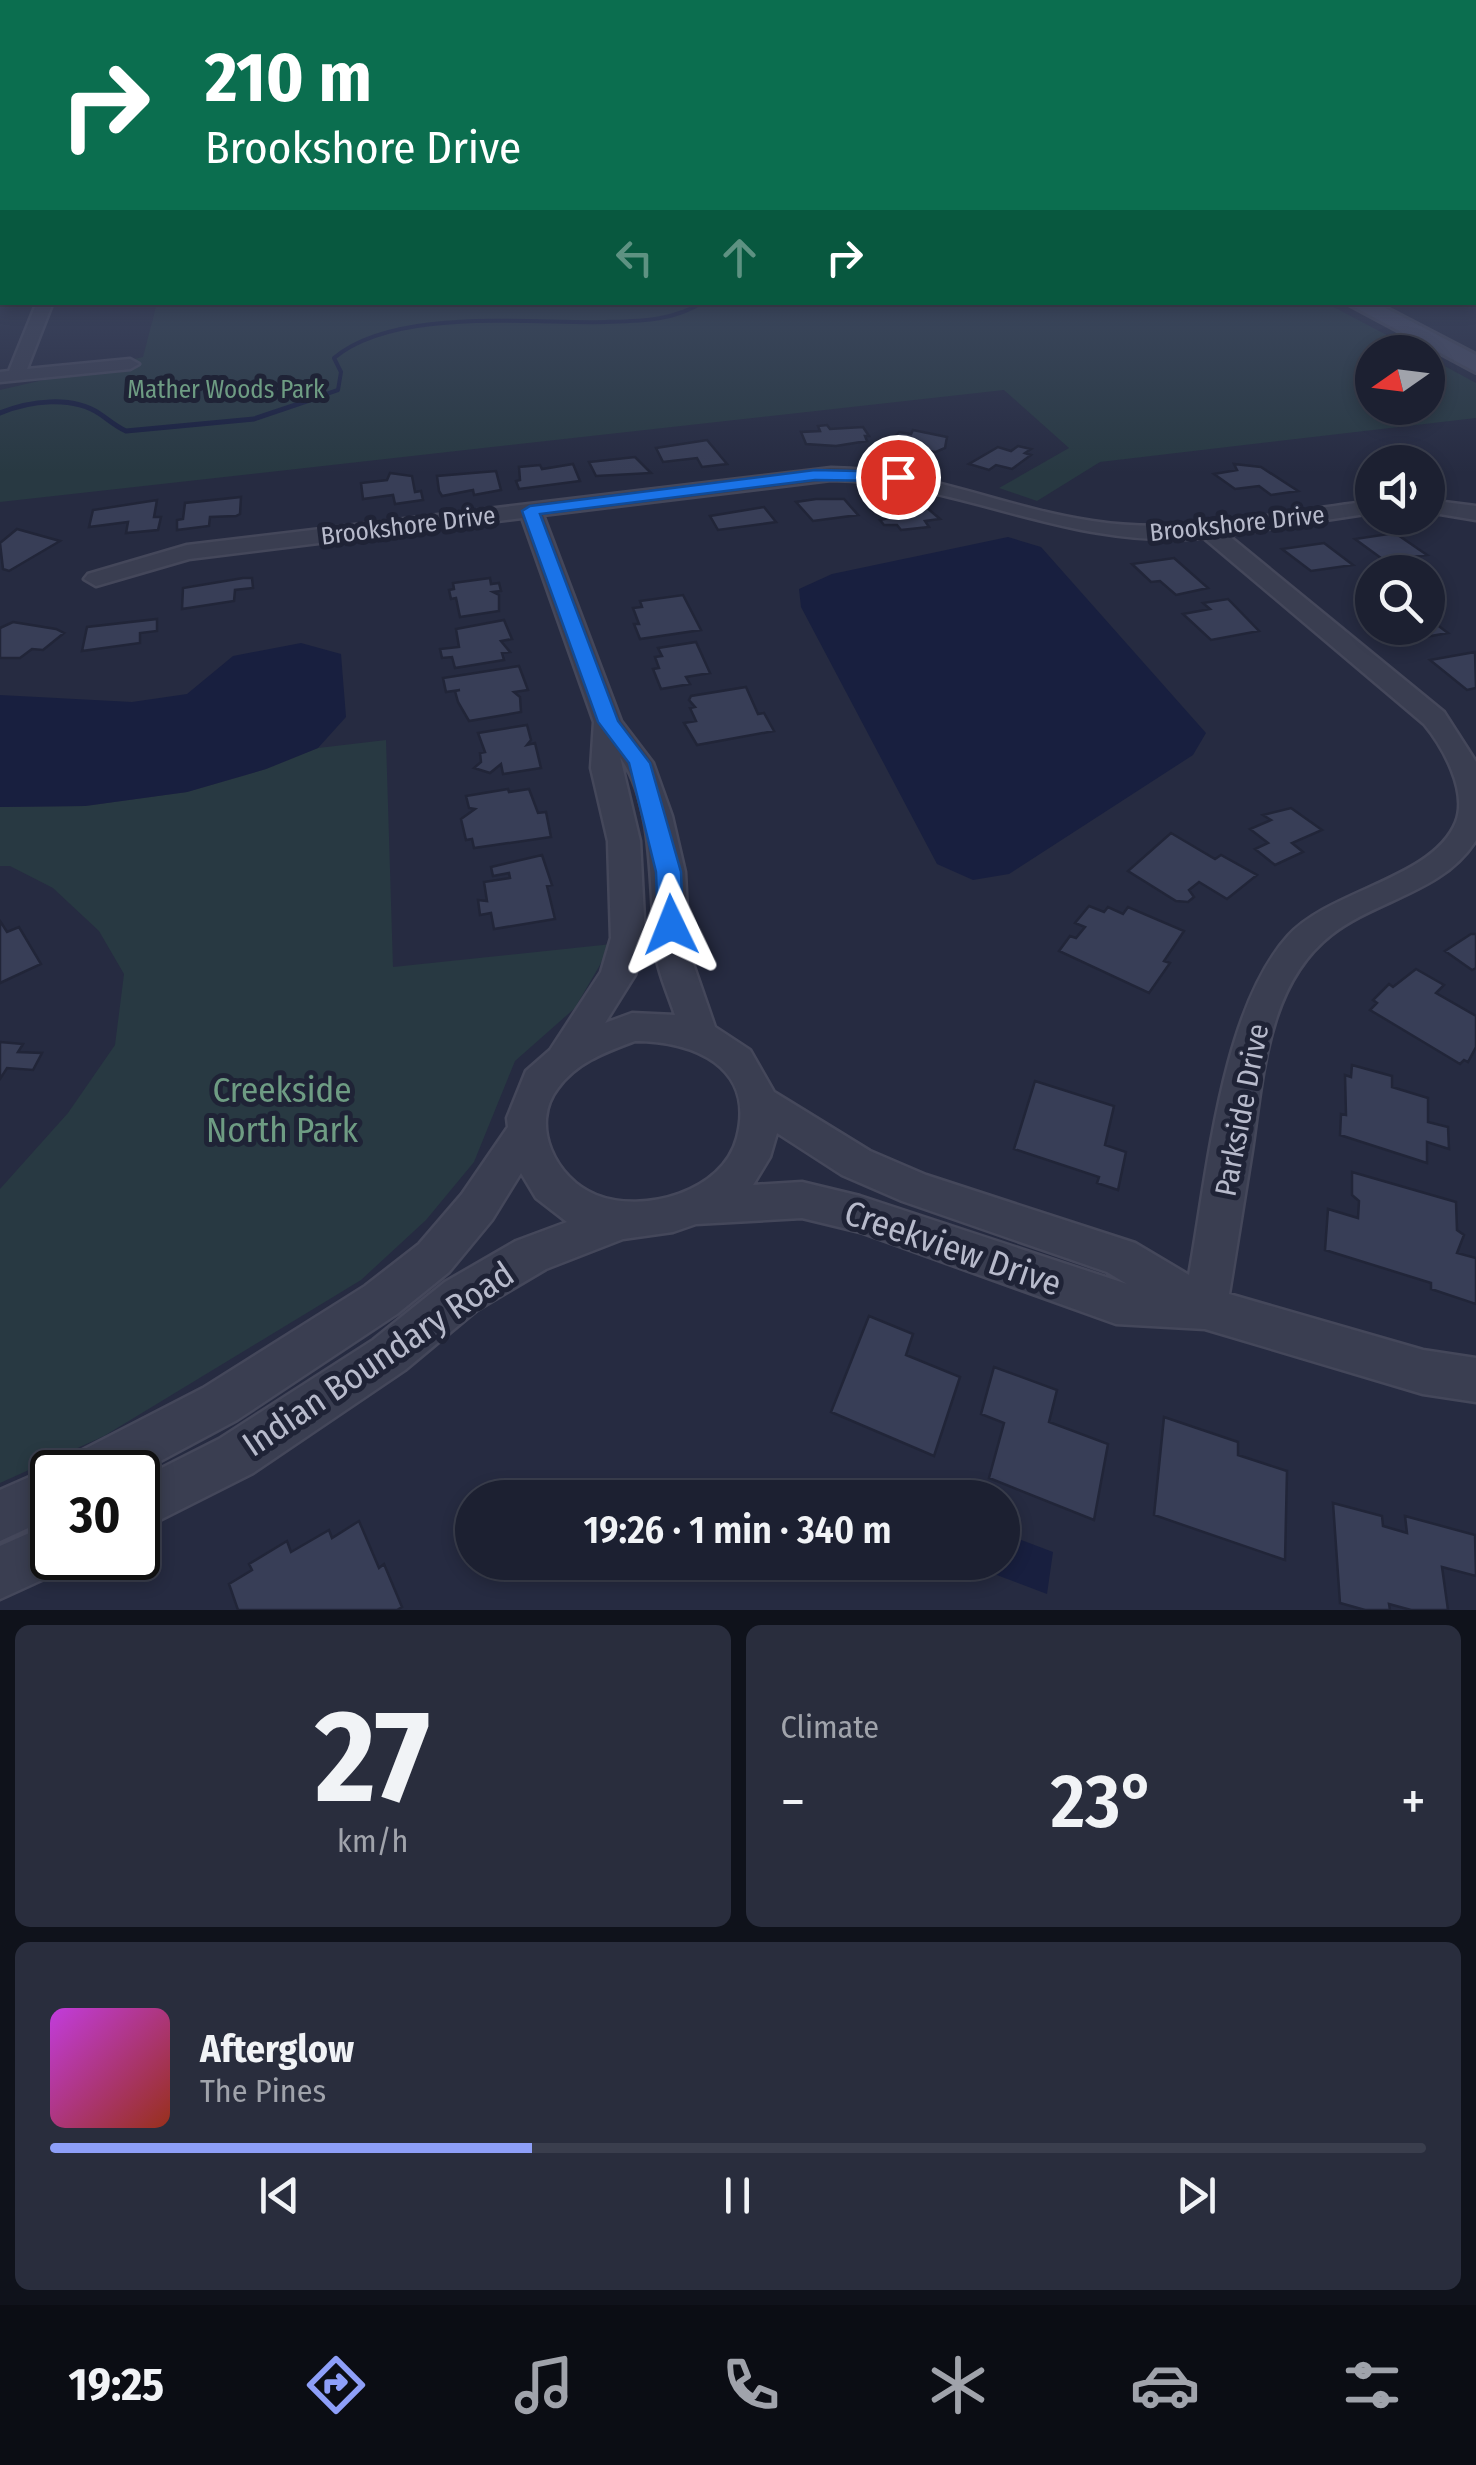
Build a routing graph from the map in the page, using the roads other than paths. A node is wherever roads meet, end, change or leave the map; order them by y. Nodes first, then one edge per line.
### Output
1 (34, 323) edge
2 (1396, 323) edge
3 (130, 364) dead end
4 (1476, 365) edge
5 (8, 376) edge
6 (1445, 508) edge
7 (1355, 510) edge
8 (530, 511) junction
9 (1476, 512) edge
10 (1209, 531) junction
11 (96, 579) dead end
12 (608, 722) junction
13 (700, 1035) junction
14 (567, 1052) junction
15 (761, 1103) junction
16 (524, 1134) junction
17 (698, 1206) junction
18 (623, 1220) junction
19 (1205, 1308) junction
20 (1476, 1380) edge
21 (132, 1450) edge
22 (160, 1495) edge
23 (30, 1502) edge
24 (0, 1516) edge
25 (30, 1559) edge
26 (0, 1573) edge

1 - 5 street
2 - 4 street
3 - 5 street
6 - 9 street
7 - 10 street, Brookshore Drive
8 - 10 street, Brookshore Drive
8 - 11 street, Brookshore Drive
8 - 12 street
10 - 19 street, Parkside Drive
12 - 13 street
12 - 14 street
13 - 14 street
13 - 15 street
14 - 16 street
15 - 17 street
15 - 19 street, Creekview Drive
16 - 18 street
16 - 21 street, Indian Boundary Road
17 - 18 street
17 - 19 street, Creekview Drive
18 - 22 street, Indian Boundary Road
19 - 20 street, Creekview Drive
23 - 24 street
25 - 26 street

